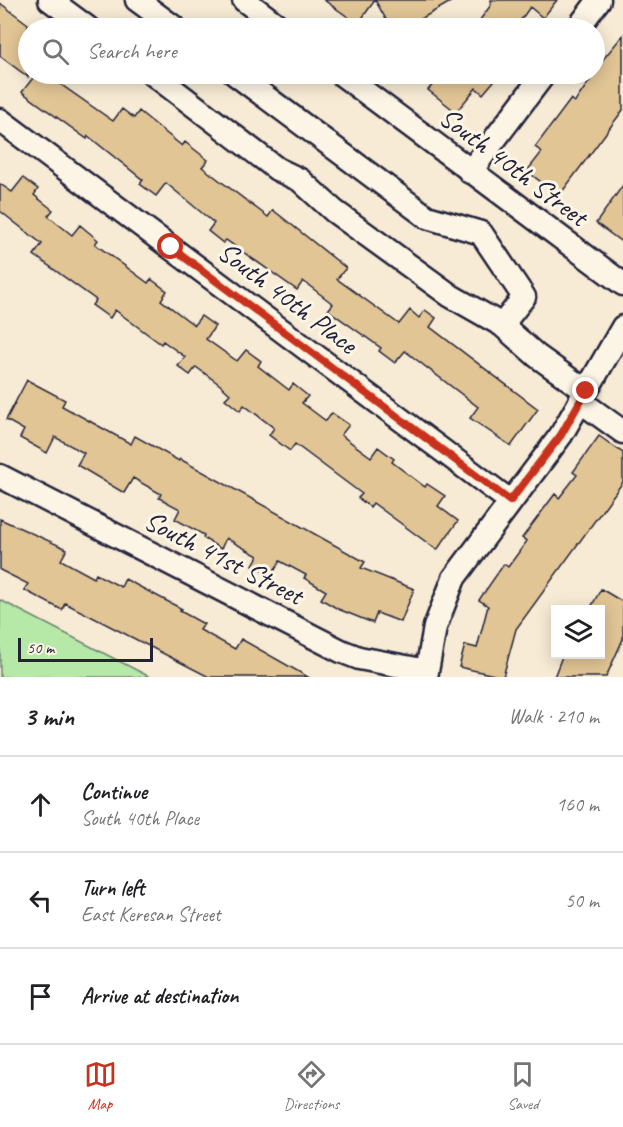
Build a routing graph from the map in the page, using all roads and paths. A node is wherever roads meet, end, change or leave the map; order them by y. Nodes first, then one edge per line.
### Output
1 (50, 0) edge
2 (137, 0) edge
3 (244, 0) edge
4 (599, 0) edge
5 (74, 18) edge
6 (161, 18) edge
7 (268, 18) edge
8 (586, 18) edge
9 (166, 84) edge
10 (248, 84) edge
11 (353, 84) edge
12 (536, 84) edge
13 (0, 120) edge
14 (470, 172) junction
15 (623, 284) edge
16 (502, 326) junction
17 (623, 327) edge
18 (583, 396) junction
19 (623, 432) edge
20 (0, 476) edge
21 (510, 501) junction
22 (426, 674) edge

1 - 5 street
2 - 6 street
3 - 7 street
4 - 8 street
9 - 16 street
10 - 16 street
11 - 14 street, South 40th Street
12 - 14 street
13 - 21 street, South 40th Place
14 - 15 street, South 40th Street
16 - 18 street
17 - 18 street
18 - 19 street
18 - 21 street
20 - 22 street, South 41st Street
21 - 22 street

